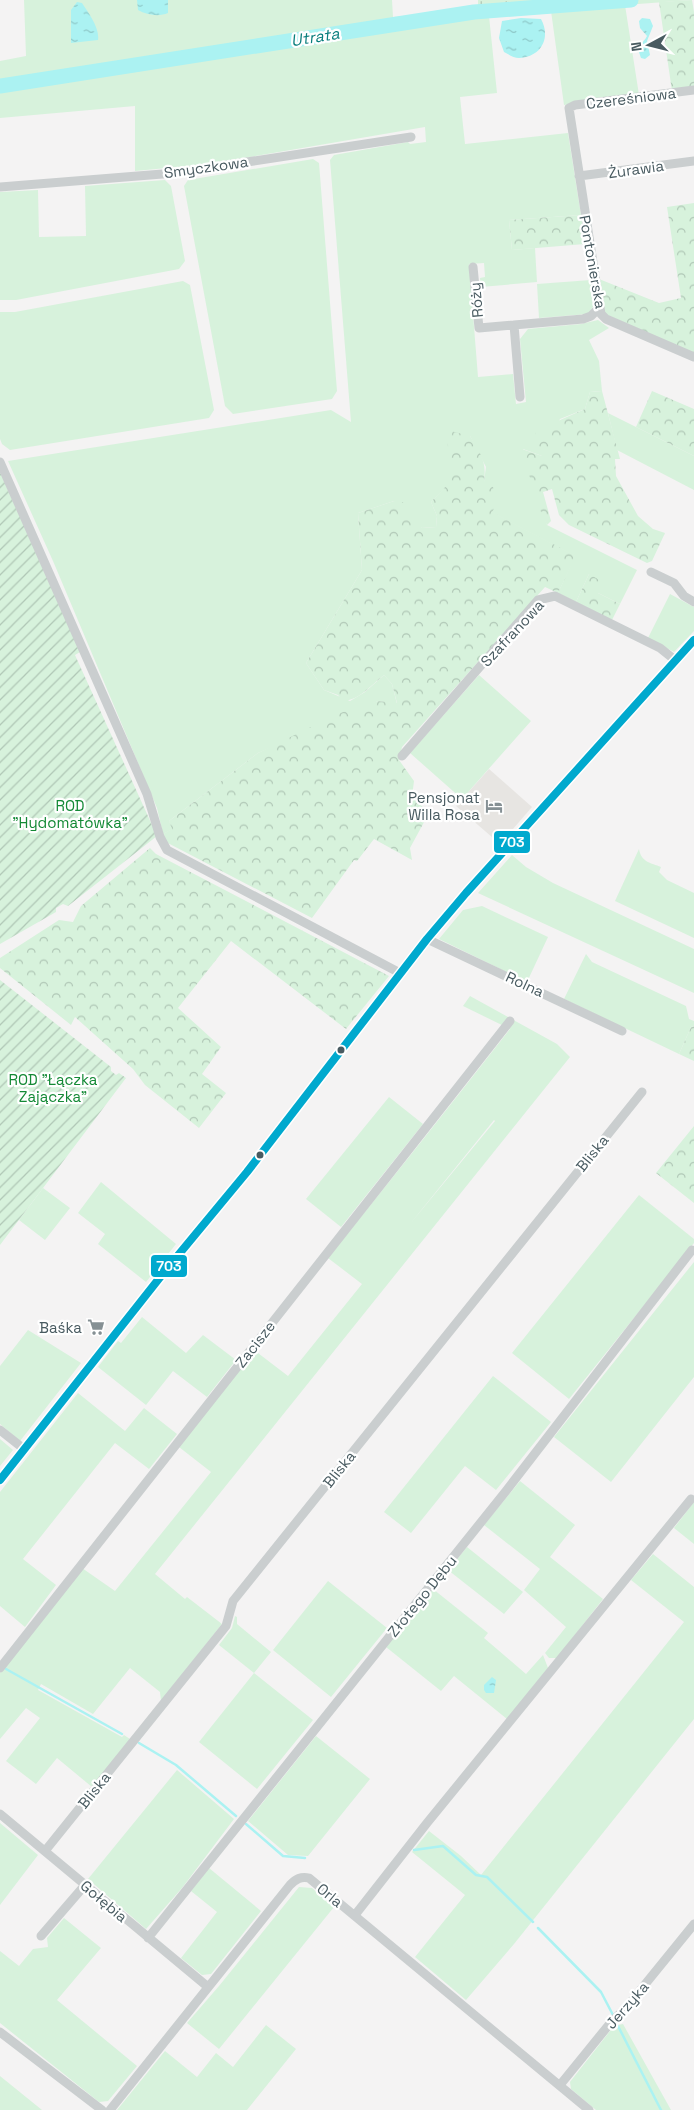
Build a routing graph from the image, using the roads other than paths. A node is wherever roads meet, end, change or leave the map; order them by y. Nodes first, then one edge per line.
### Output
1 (694, 90) edge
2 (568, 108) joint
3 (411, 136) dead end
4 (694, 161) edge
5 (579, 176) junction
6 (0, 187) edge
7 (473, 267) dead end
8 (599, 308) junction
9 (514, 325) junction
10 (694, 357) edge
11 (520, 397) dead end
12 (0, 462) edge
13 (651, 572) dead end
14 (694, 602) edge
15 (694, 640) edge
16 (675, 660) junction
17 (402, 756) dead end
18 (427, 939) junction
19 (400, 973) junction
20 (510, 1021) dead end
21 (622, 1031) dead end
22 (642, 1092) dead end
23 (692, 1250) dead end
24 (0, 1430) edge
25 (24, 1449) junction
26 (0, 1480) edge
27 (691, 1499) dead end
28 (0, 1668) edge
29 (0, 1814) edge
30 (45, 1851) junction
31 (85, 1885) junction
32 (356, 1915) junction
33 (694, 1924) edge
34 (41, 1936) dead end
35 (148, 1938) junction
36 (208, 1987) junction
37 (0, 2032) edge
38 (560, 2085) junction
39 (102, 2110) edge
40 (110, 2110) edge
41 (589, 2110) edge

1 - 2 street, Czereśniowa
2 - 5 street, Pontonierska
3 - 6 street, Smyczkowa
4 - 5 street, Żurawia
5 - 8 street, Pontonierska
7 - 9 street, Róży
8 - 9 street, Róży
8 - 10 street, Pontonierska
9 - 11 street
12 - 19 street
13 - 14 street
15 - 16 street
16 - 17 street, Szafranowa
16 - 18 street
18 - 19 street
18 - 21 street, Rolna
19 - 25 street
20 - 28 street, Zacisze
22 - 30 street, Bliska
23 - 35 street, Złotego Dębu
24 - 25 street
25 - 26 street
27 - 32 street
29 - 30 street, Gołębia
30 - 31 street, Gołębia
31 - 34 street
31 - 35 street, Gołębia
32 - 36 street, Orla
32 - 38 street, Orla
33 - 38 street, Jerzyka
35 - 36 street, Gołębia
36 - 40 street, Orla
37 - 39 street
38 - 41 street, Orla

